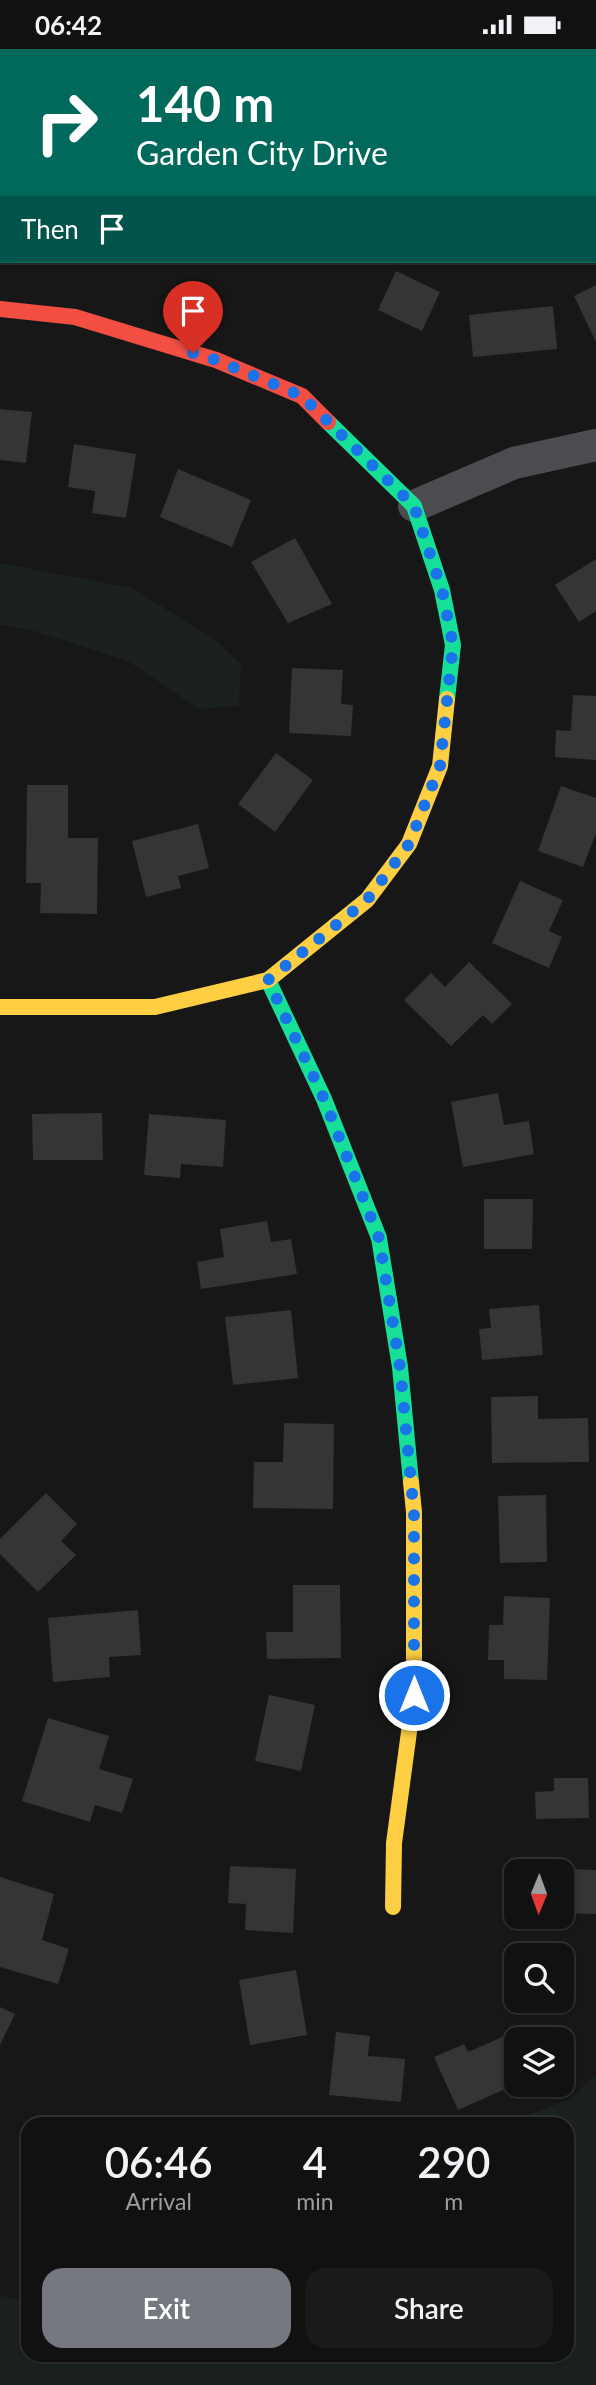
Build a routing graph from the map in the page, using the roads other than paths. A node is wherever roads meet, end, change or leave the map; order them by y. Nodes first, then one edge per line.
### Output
1 (0, 309) edge
2 (596, 445) edge
3 (414, 506) junction
4 (268, 980) junction
5 (0, 1007) edge
6 (393, 1907) dead end

1 - 3 street
2 - 3 street
3 - 4 street
4 - 5 street
4 - 6 street

